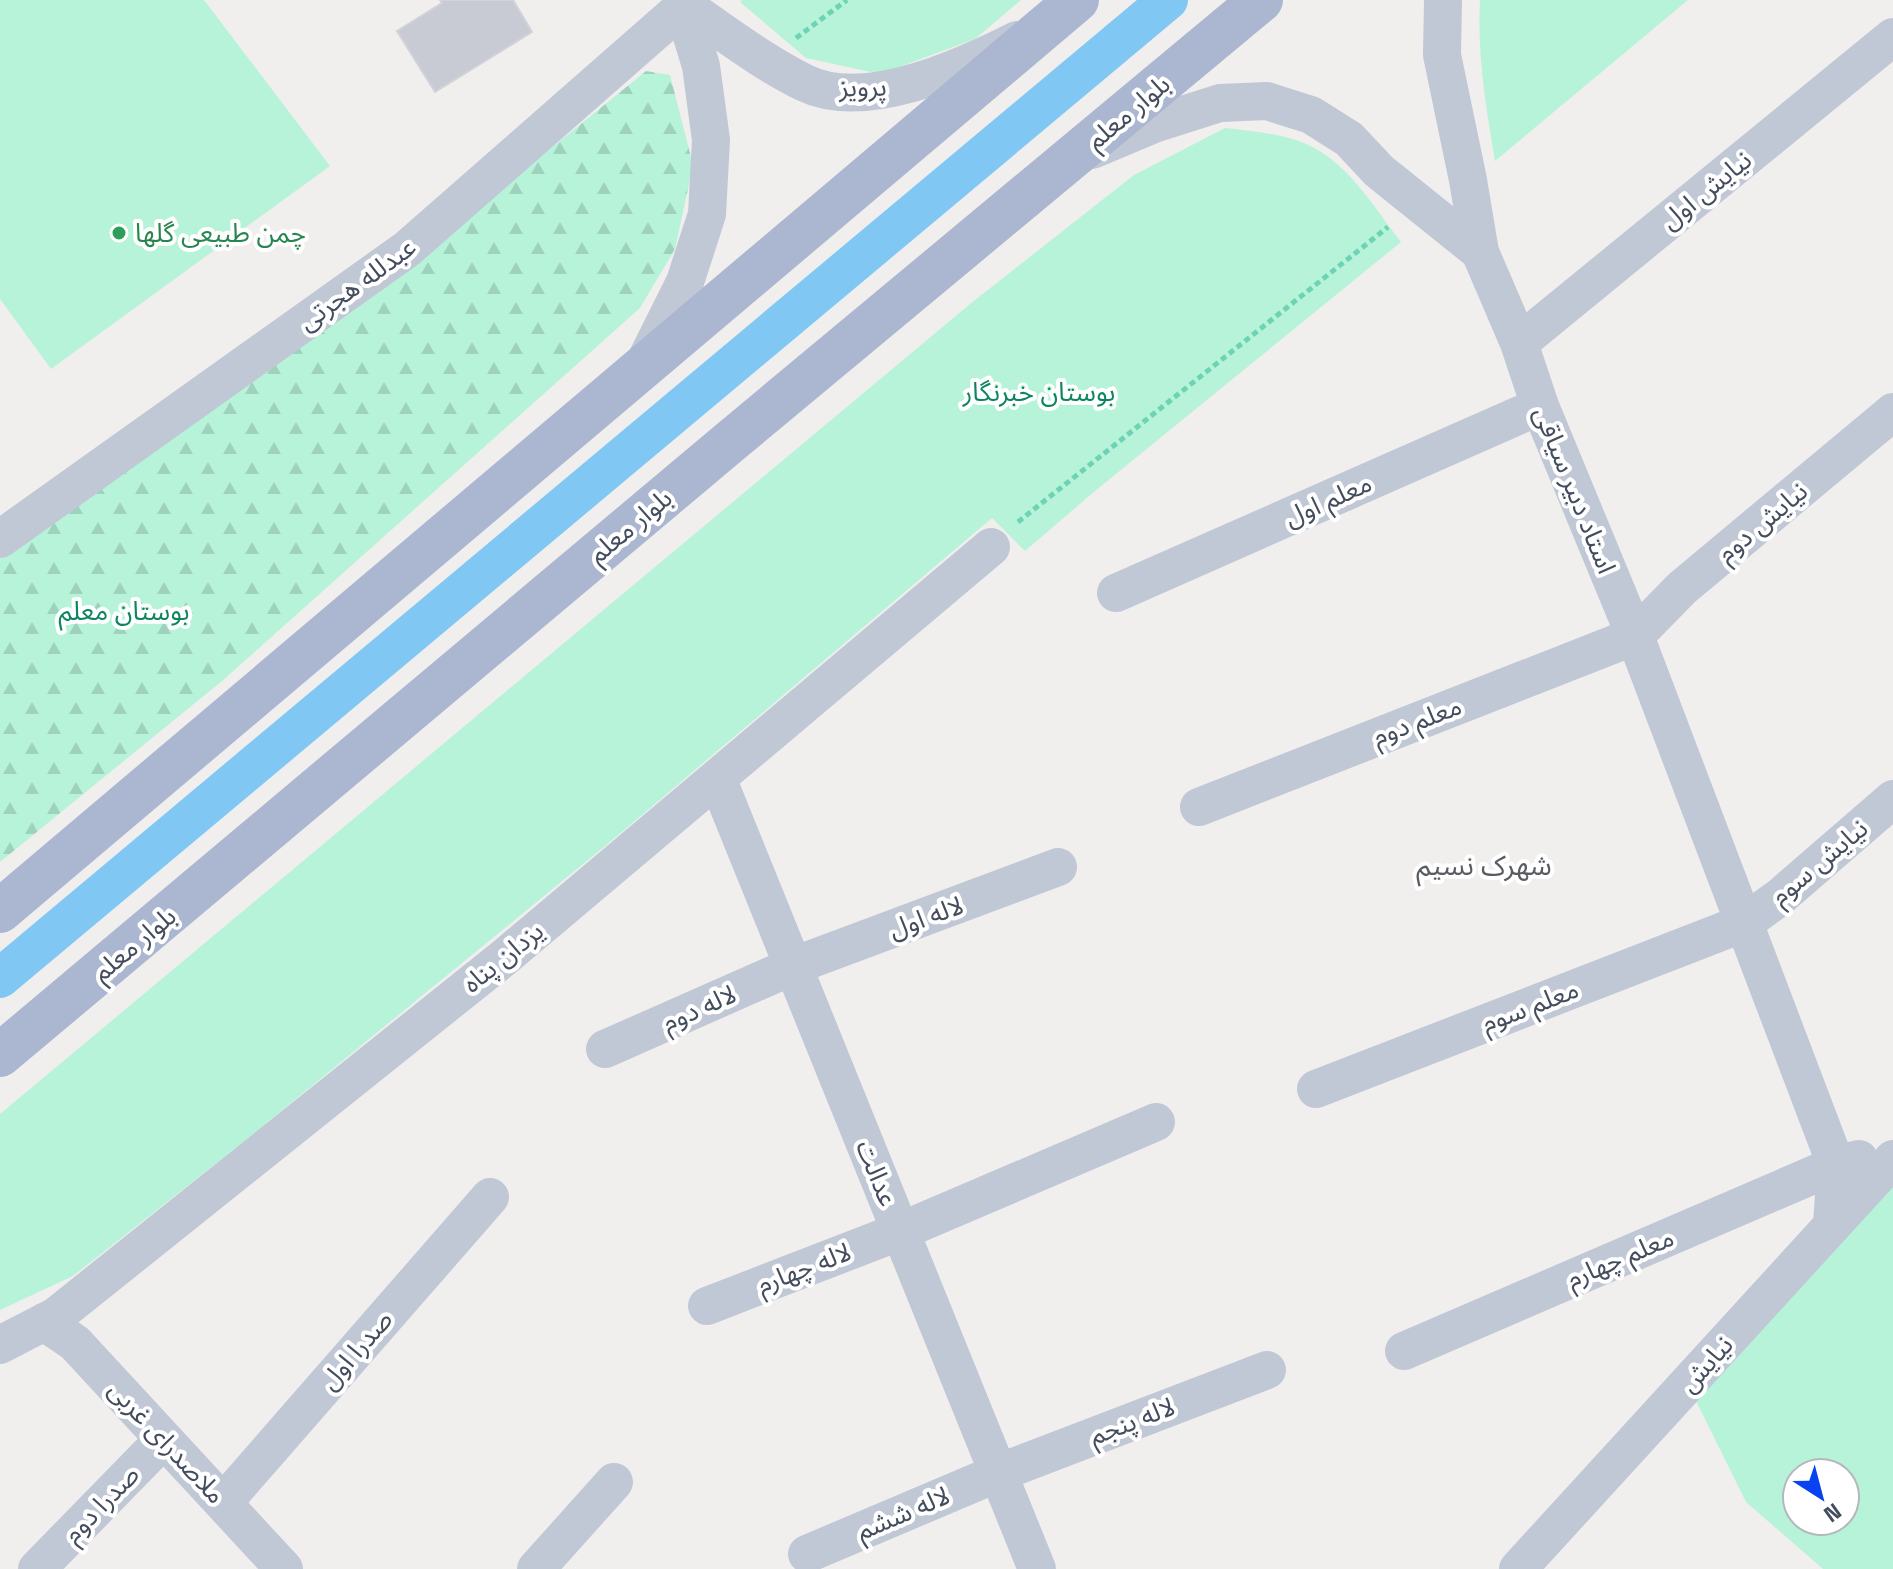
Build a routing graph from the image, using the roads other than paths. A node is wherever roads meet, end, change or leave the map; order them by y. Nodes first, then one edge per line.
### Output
1 (1261, 0) edge
2 (1443, 0) edge
3 (686, 2) edge
4 (1064, 11) edge
5 (1893, 37) edge
6 (1074, 157) junction
7 (1480, 252) junction
8 (1519, 343) junction
9 (643, 366) junction
10 (1540, 406) junction
11 (1893, 412) edge
12 (0, 539) edge
13 (991, 547) road end
14 (1116, 593) dead end
15 (1635, 636) junction
16 (717, 778) junction
17 (1893, 799) edge
18 (1199, 807) dead end
19 (1058, 867) dead end
20 (0, 911) edge
21 (1744, 923) junction
22 (793, 966) junction
23 (605, 1049) dead end
24 (0, 1055) edge
25 (1316, 1089) dead end
26 (1156, 1122) dead end
27 (1893, 1149) edge
28 (1893, 1159) edge
29 (1836, 1165) junction
30 (490, 1197) dead end
31 (1832, 1225) junction
32 (901, 1231) junction
33 (707, 1306) dead end
34 (44, 1322) junction
35 (0, 1345) edge
36 (1404, 1351) dead end
37 (1267, 1370) dead end
38 (164, 1439) junction
39 (998, 1473) junction
40 (614, 1482) dead end
41 (223, 1503) junction
42 (807, 1554) dead end
43 (37, 1569) edge
44 (284, 1569) edge
45 (536, 1569) edge
46 (1037, 1569) edge
47 (1518, 1569) edge

1 - 6 main road, بلوار معلم
2 - 7 street
3 - 4 street, پرویز
3 - 9 street
3 - 12 street, عبدلله هجرتی
4 - 9 main road
5 - 8 street, نیایش اول
6 - 7 street, استاد دبیر سیاقی
6 - 24 main road, بلوار معلم
7 - 8 street, استاد دبیر سیاقی
8 - 10 street, استاد دبیر سیاقی
9 - 20 main road
10 - 14 street, معلم اول
10 - 15 street, استاد دبیر سیاقی
11 - 15 street, نیایش دوم
13 - 16 street, یزدان پناه
15 - 18 street, معلم دوم
15 - 21 street, استاد دبیر سیاقی
16 - 22 street, عدالت
16 - 34 street, یزدان پناه
17 - 21 street, نیایش سوم
19 - 22 street, لاله اول
21 - 25 street, معلم سوم
21 - 29 street, استاد دبیر سیاقی
22 - 23 street, لاله دوم
22 - 32 street, عدالت
26 - 32 street, لاله چهارم
27 - 29 street, معلم چهارم
28 - 31 street, نيايش
29 - 31 street
29 - 36 street, معلم چهارم
30 - 41 street, صدرا اول
31 - 47 street, نيايش
32 - 33 street, لاله چهارم
32 - 39 street, عدالت
34 - 35 street, یزدان پناه
34 - 38 street, ملاصدرای غربی
37 - 39 street, لاله پنجم
38 - 41 street, ملاصدرای غربی
38 - 43 street, صدرا دوم
39 - 42 street, لاله ششم
39 - 46 street, عدالت
40 - 45 street
41 - 44 street, ملاصدرای غربی

